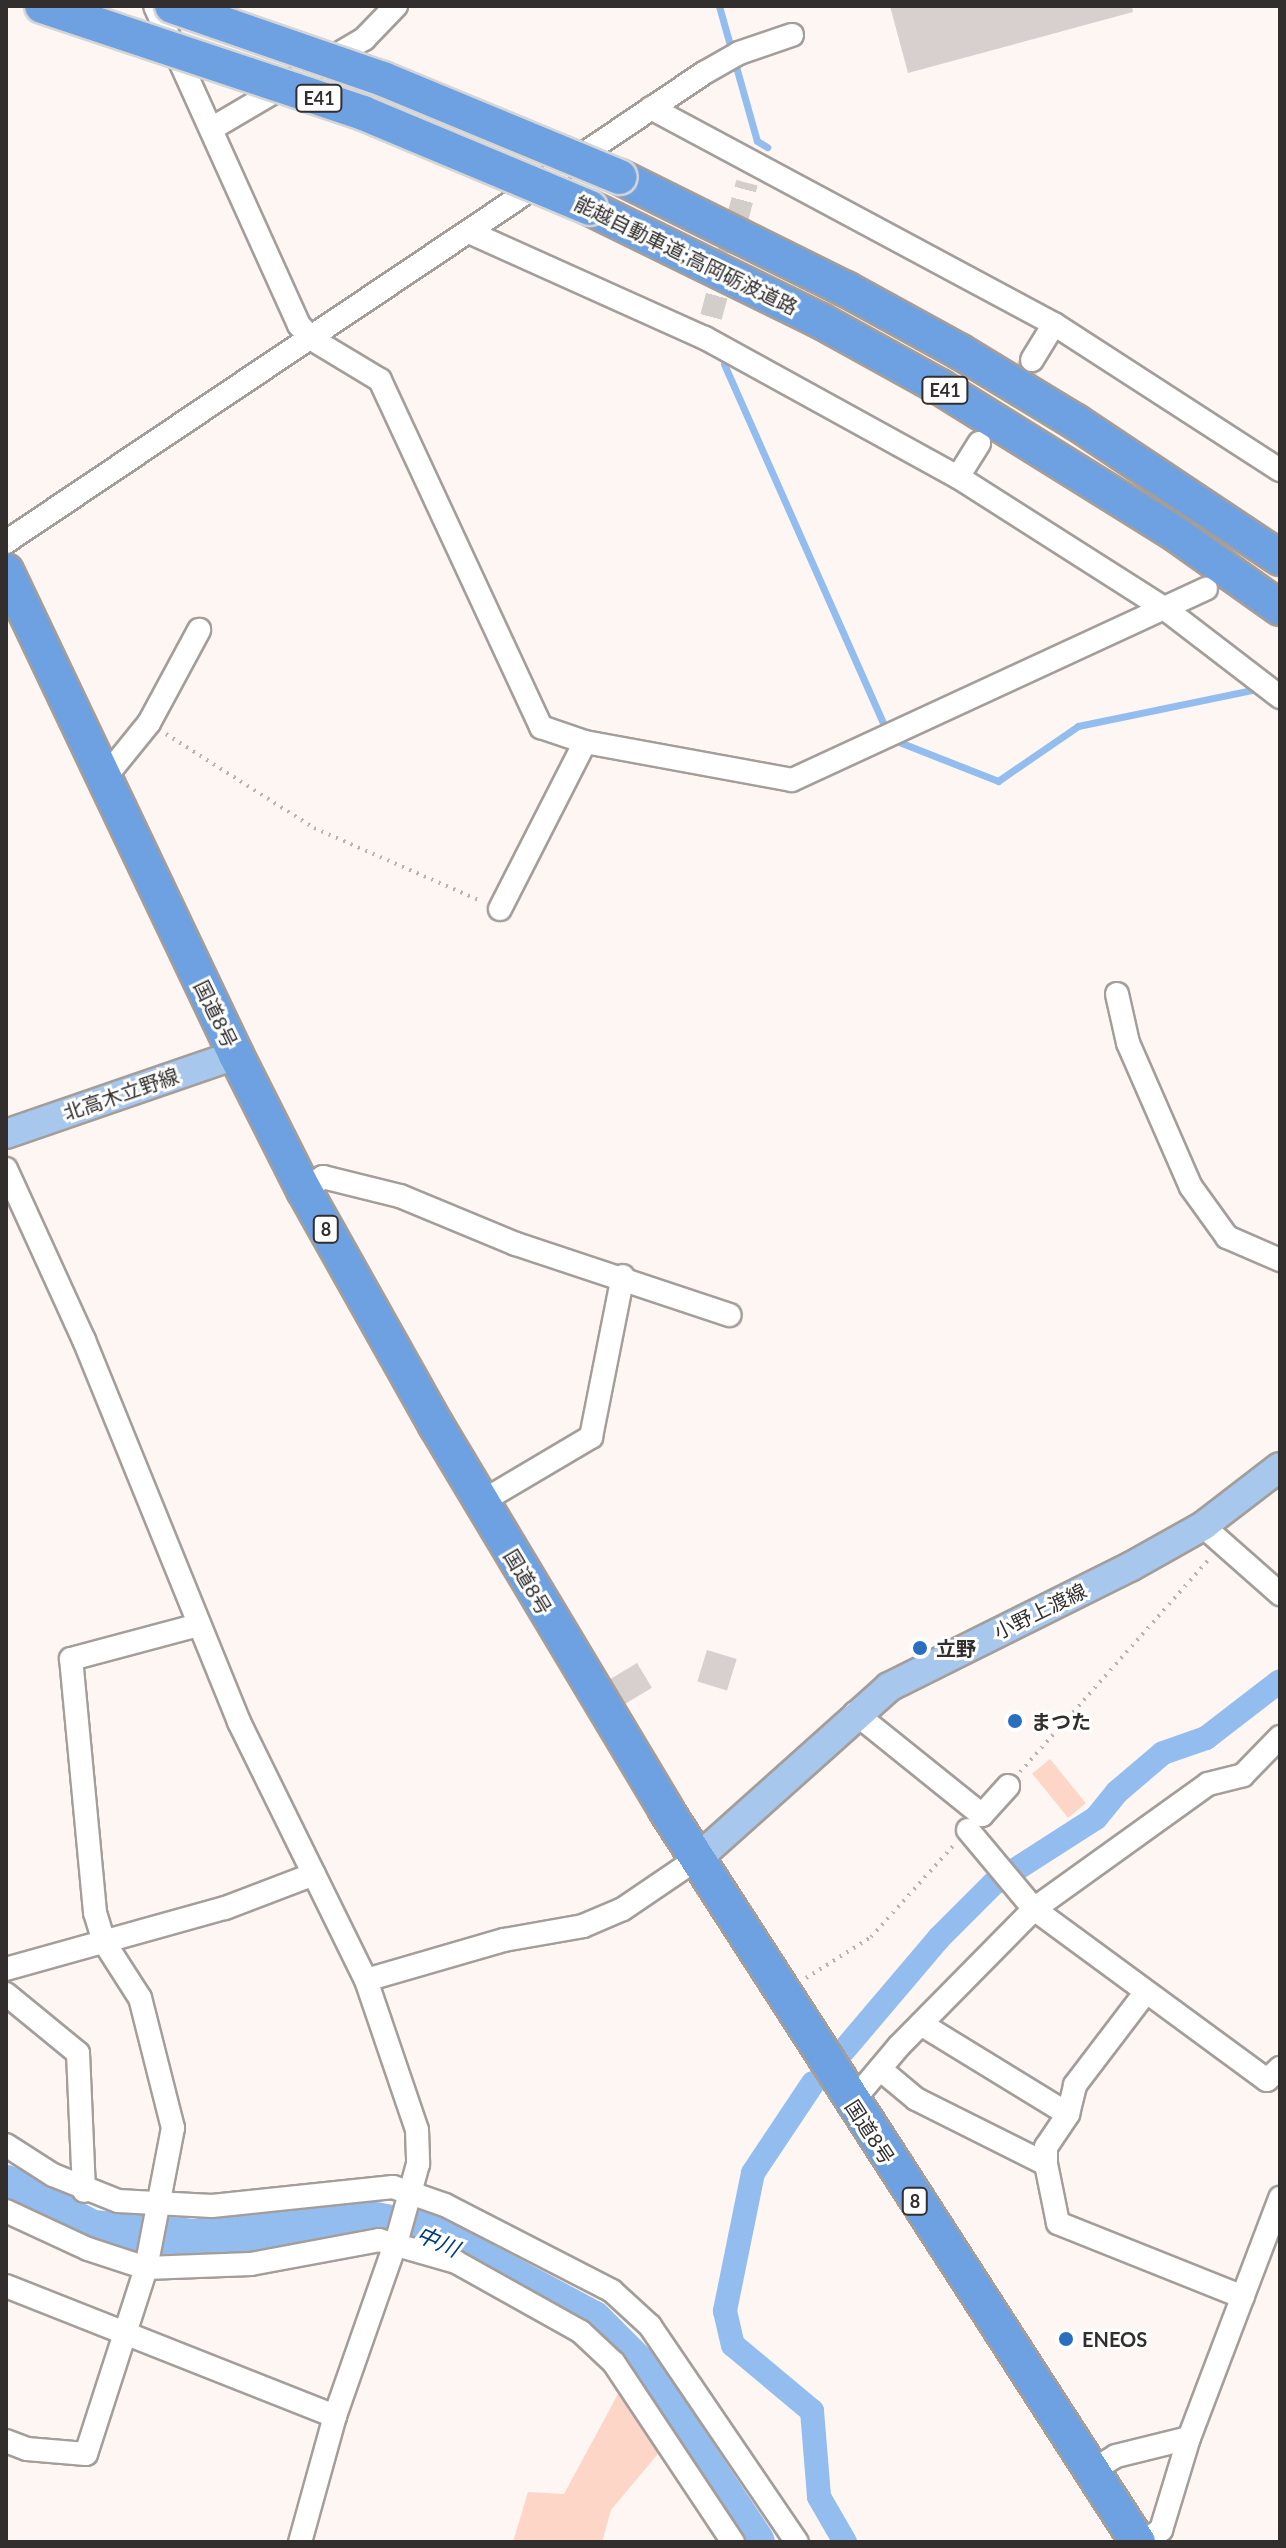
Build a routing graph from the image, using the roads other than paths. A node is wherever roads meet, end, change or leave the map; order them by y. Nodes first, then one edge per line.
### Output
1 (42, 6) edge
2 (155, 6) edge
3 (172, 6) edge
4 (396, 6) edge
5 (792, 35) dead end
6 (651, 108) junction
7 (211, 129) junction
8 (751, 160) junction
9 (747, 183) tunnel mouth
10 (469, 232) junction
11 (1054, 324) junction
12 (312, 339) junction
13 (1032, 360) tunnel mouth
14 (979, 443) tunnel mouth
15 (1280, 470) edge
16 (958, 477) junction
17 (6, 542) edge
18 (1280, 558) edge
19 (6, 571) edge
20 (1206, 589) dead end
21 (1164, 608) junction
22 (1280, 608) edge
23 (199, 630) dead end
24 (1280, 697) edge
25 (585, 742) junction
26 (102, 781) junction
27 (500, 909) road end
28 (1117, 994) dead end
29 (236, 1055) junction
30 (6, 1134) edge
31 (6, 1169) edge
32 (304, 1190) junction
33 (1280, 1260) edge
34 (623, 1276) junction
35 (730, 1315) dead end
36 (1280, 1467) edge
37 (481, 1502) junction
38 (1213, 1534) junction
39 (1280, 1594) edge
40 (199, 1625) junction
41 (855, 1713) junction
42 (1280, 1737) edge
43 (1008, 1786) road end
44 (975, 1822) junction
45 (698, 1858) junction
46 (314, 1874) junction
47 (1034, 1909) junction
48 (104, 1942) junction
49 (6, 1969) edge
50 (366, 1980) junction
51 (1145, 1993) junction
52 (6, 1994) edge
53 (921, 2024) junction
54 (880, 2069) junction
55 (1276, 2079) edge
56 (851, 2103) junction
57 (1068, 2114) junction
58 (6, 2145) edge
59 (1046, 2164) junction
60 (84, 2191) junction
61 (409, 2198) junction
62 (1280, 2198) edge
63 (159, 2210) junction
64 (6, 2211) edge
65 (397, 2240) junction
66 (146, 2263) junction
67 (6, 2286) edge
68 (1243, 2297) junction
69 (124, 2336) junction
70 (335, 2416) junction
71 (1189, 2438) junction
72 (6, 2441) edge
73 (1092, 2471) junction
74 (300, 2542) edge
75 (733, 2542) edge
76 (797, 2542) edge
77 (1141, 2542) edge

1 - 22 highway, 能越自動車道;高岡砺波道路 / E41, bridge
2 - 7 street
3 - 18 highway, 能越自動車道;高岡砺波道路 / E41, bridge
4 - 7 street
5 - 6 street
6 - 8 street
6 - 10 street
7 - 12 street
8 - 9 street
8 - 11 street
10 - 12 street
10 - 16 street
11 - 13 street
11 - 15 street
12 - 17 street
12 - 25 street
14 - 16 street
16 - 21 street
19 - 26 highway, 国道8号 / 8
20 - 21 street
21 - 24 street
21 - 25 street
23 - 26 street
25 - 27 street
26 - 29 highway, 国道8号 / 8
28 - 33 street
29 - 30 main road, 北高木立野線
29 - 32 highway, 国道8号 / 8
31 - 40 street
32 - 34 street
32 - 37 highway, 国道8号 / 8
34 - 35 street
34 - 37 street
36 - 38 main road, 小野上渡線
37 - 45 highway, 国道8号 / 8
38 - 39 street
38 - 41 main road, 小野上渡線
40 - 46 street
40 - 48 street
41 - 44 street
41 - 45 main road, 小野上渡線
42 - 47 street
43 - 44 street
44 - 47 street
45 - 50 street
45 - 56 highway, 国道8号 / 8
46 - 48 street
46 - 50 street
47 - 51 street
47 - 53 street
48 - 49 street
48 - 63 street
50 - 61 street
51 - 55 street
51 - 57 street
52 - 60 street
53 - 54 street
53 - 57 street
54 - 56 street
54 - 59 street
56 - 73 highway, 国道8号 / 8
57 - 59 street
58 - 60 street
59 - 68 street
60 - 63 street
61 - 63 street
61 - 65 street
61 - 76 street
62 - 68 street
63 - 66 street
64 - 66 street
65 - 66 street
65 - 70 street
65 - 75 street
66 - 69 street
67 - 69 street
68 - 71 street
69 - 70 street
69 - 72 street
70 - 74 street
71 - 73 street
71 - 77 street
73 - 77 highway, 国道8号 / 8

